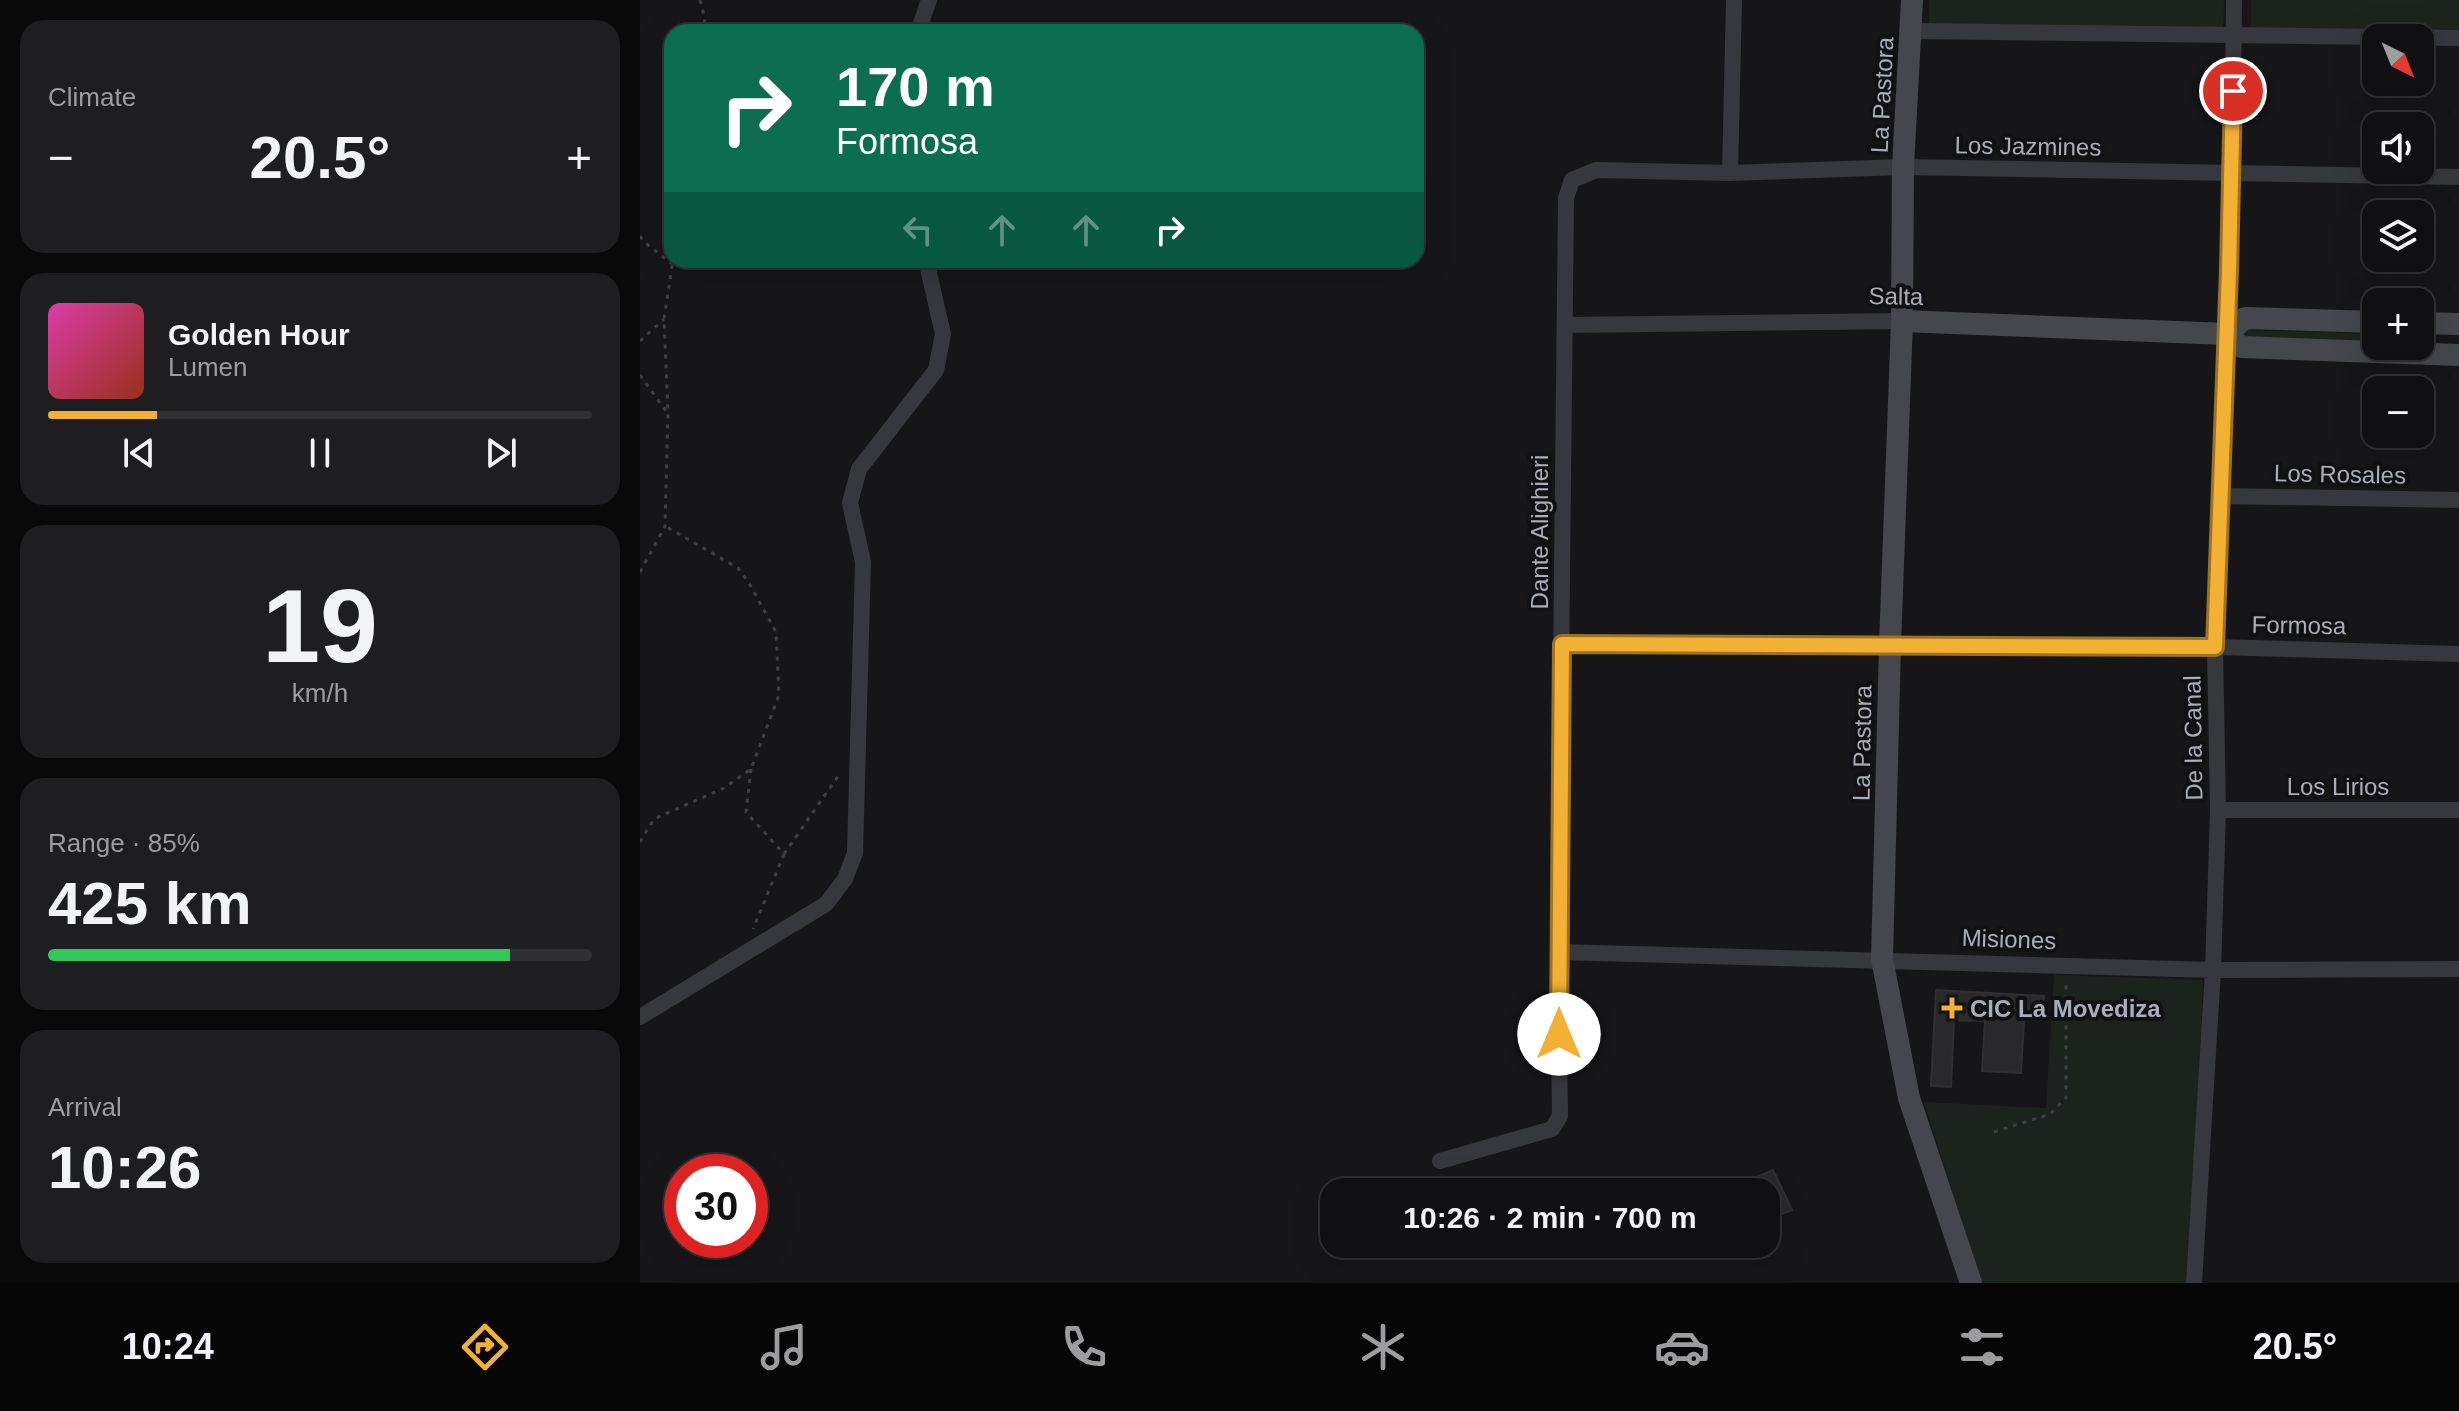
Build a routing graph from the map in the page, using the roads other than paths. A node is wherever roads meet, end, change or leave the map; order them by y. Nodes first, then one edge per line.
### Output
1 (929, 0) edge
2 (1734, 0) edge
3 (1912, 0) edge
4 (2234, 0) edge
5 (921, 24) edge
6 (1912, 31) junction
7 (2233, 36) junction
8 (2459, 38) edge
9 (1903, 167) junction
10 (1596, 170) joint
11 (1730, 173) junction
12 (2232, 174) junction
13 (2459, 177) edge
14 (928, 268) edge
15 (1902, 321) junction
16 (2362, 322) edge
17 (2434, 323) edge
18 (2459, 324) edge
19 (1565, 325) junction
20 (2227, 334) junction
21 (2459, 355) edge
22 (2219, 496) junction
23 (2459, 500) edge
24 (1562, 644) junction
25 (1890, 645) junction
26 (2215, 647) junction
27 (2459, 654) edge
28 (2218, 810) junction
29 (2459, 810) edge
30 (1558, 952) junction
31 (1882, 959) junction
32 (2459, 969) edge
33 (2213, 970) junction
34 (640, 1017) edge
35 (1440, 1161) dead end
36 (1971, 1283) edge
37 (2194, 1283) edge

1 - 5 street
2 - 11 street
3 - 6 street, La Pastora
4 - 7 street, De la Canal
6 - 7 street
6 - 9 street, La Pastora
7 - 8 street
7 - 12 street, De la Canal
9 - 11 street, Los Jazmines
9 - 12 street, Los Jazmines
9 - 15 street, La Pastora
10 - 11 street, Los Jazmines
10 - 19 street, Dante Alighieri
12 - 13 street, Los Jazmines
12 - 20 street, De la Canal
14 - 34 street
15 - 19 street, Salta
15 - 20 street, Salta
15 - 25 street, La Pastora
16 - 20 street, Salta
17 - 18 street
19 - 24 street, Dante Alighieri
20 - 21 street, Salta
20 - 22 street, De la Canal
22 - 23 street, Los Rosales
22 - 26 street, De la Canal
24 - 25 street, Formosa
24 - 30 street, Dante Alighieri
25 - 26 street, Formosa
25 - 31 street, La Pastora
26 - 27 street, Formosa
26 - 28 street, De la Canal
28 - 29 street, Los Lirios
28 - 33 street, De la Canal
30 - 31 street, Misiones
30 - 35 street, Dante Alighieri
31 - 33 street, Misiones
31 - 36 street, La Pastora
32 - 33 street, Misiones
33 - 37 street, De la Canal

